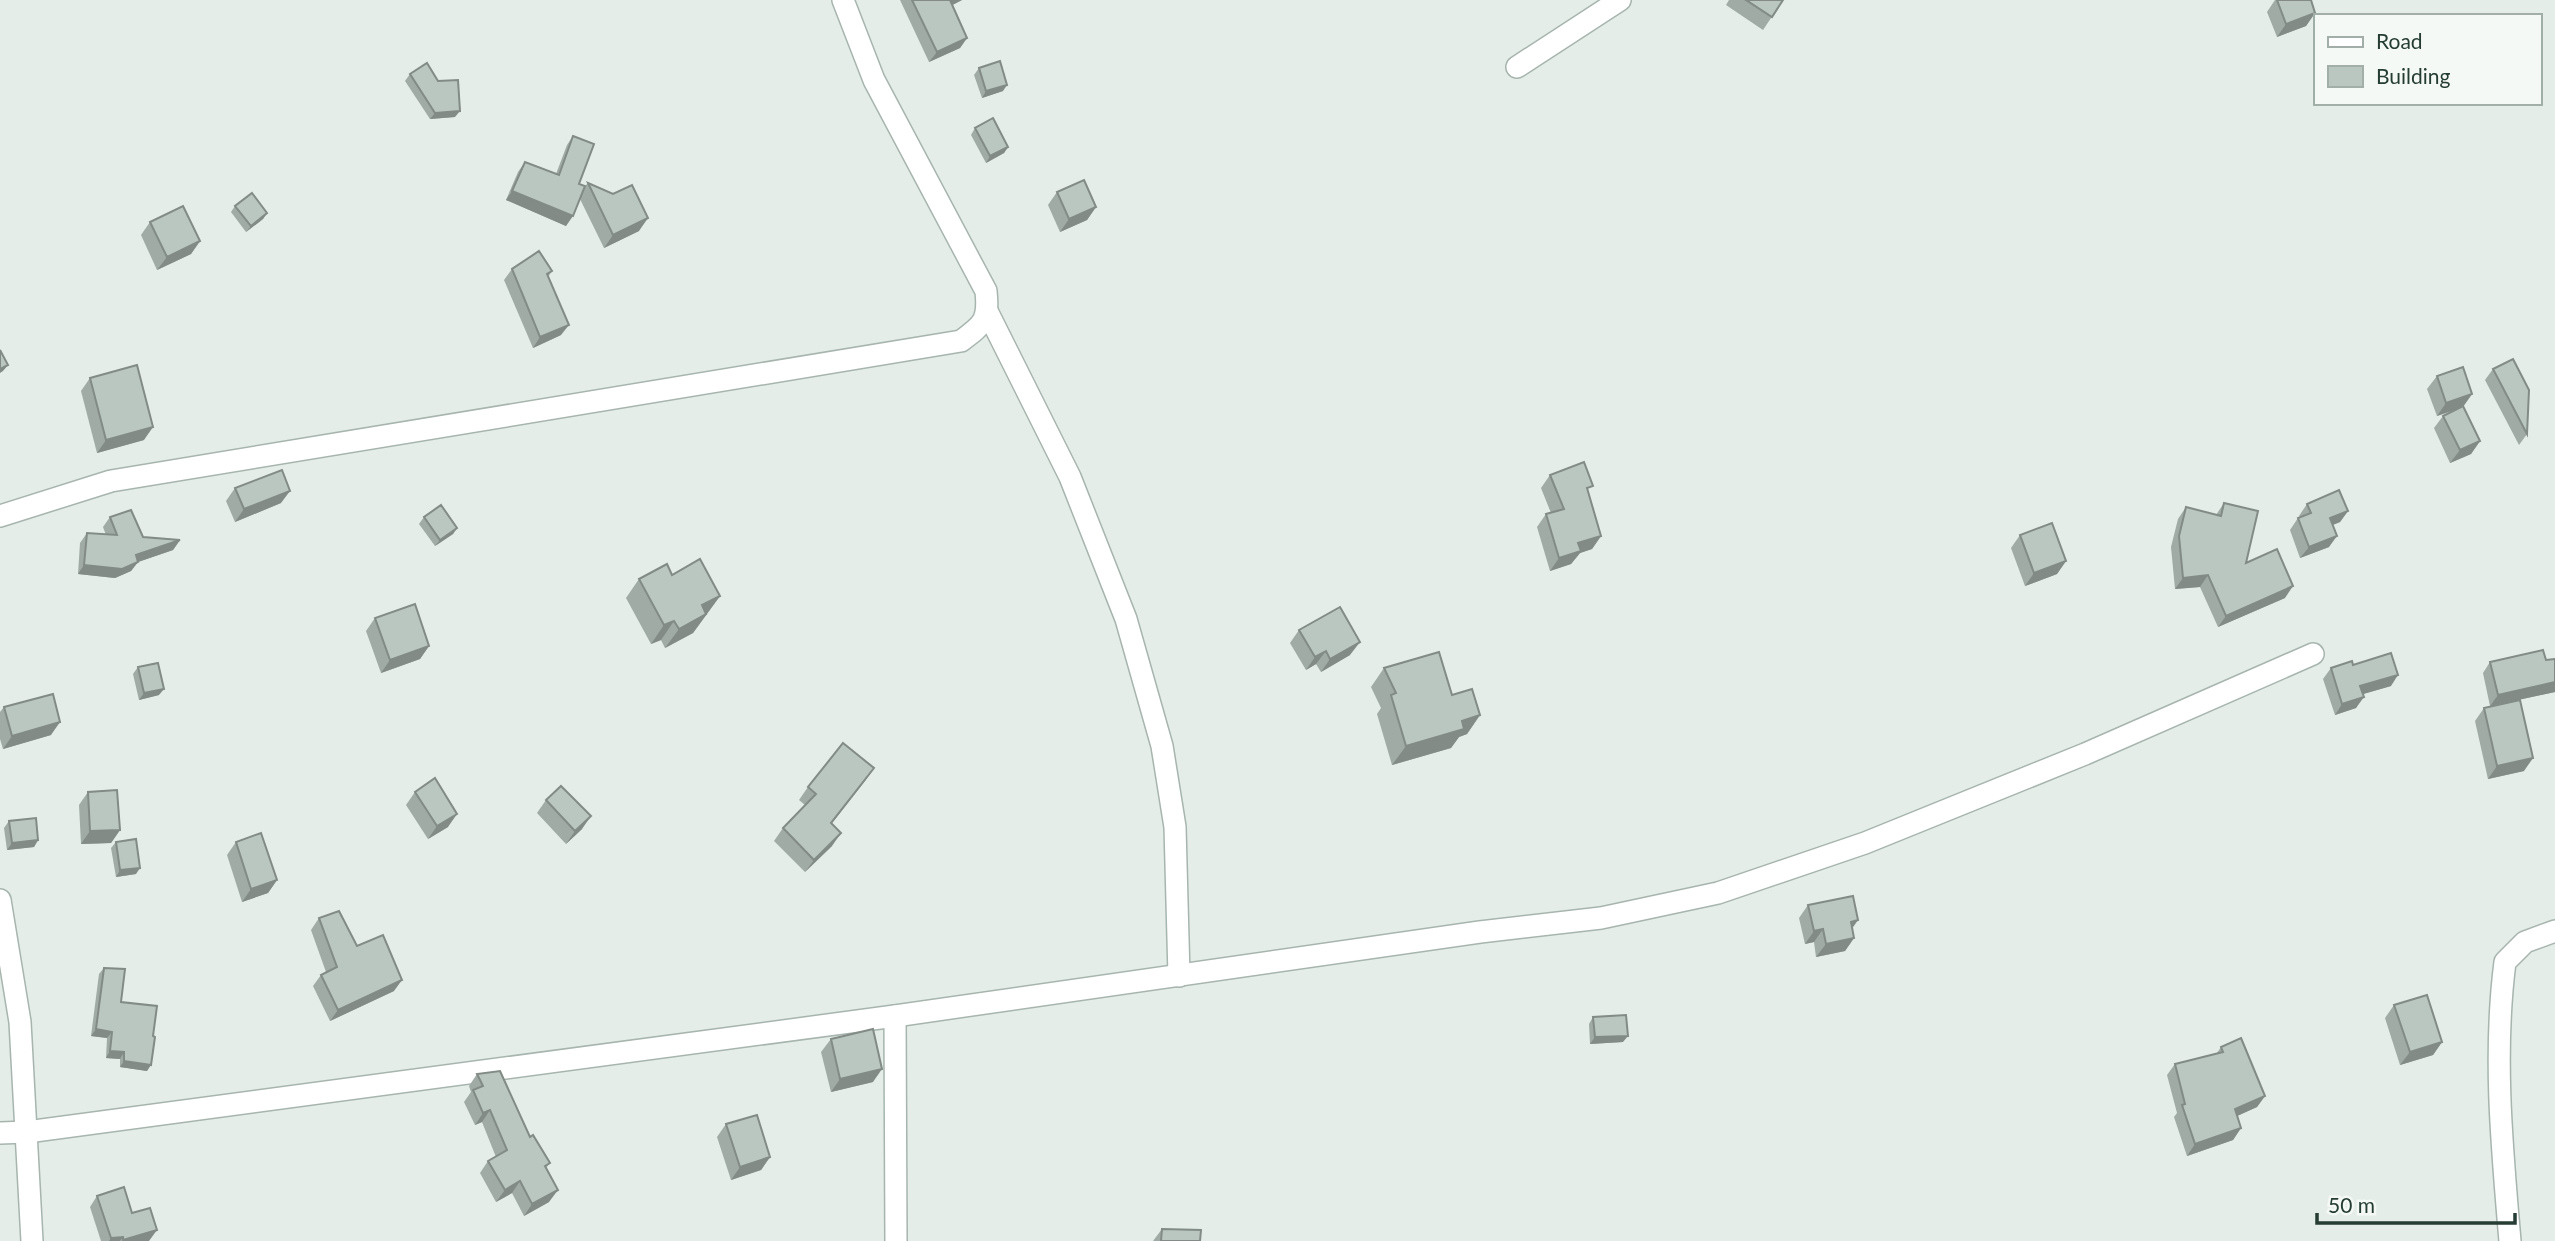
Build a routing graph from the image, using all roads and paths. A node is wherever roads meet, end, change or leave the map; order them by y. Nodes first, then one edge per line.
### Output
1 (843, 0) edge
2 (1620, 0) edge
3 (1517, 66) dead end
4 (988, 313) junction
5 (0, 516) edge
6 (2313, 654) dead end
7 (0, 900) edge
8 (2555, 931) edge
9 (1179, 976) junction
10 (895, 1016) junction
11 (27, 1132) junction
12 (0, 1133) edge
13 (32, 1241) edge
14 (896, 1241) edge
15 (2510, 1241) edge

1 - 4 street
2 - 3 street
4 - 5 street
4 - 9 street
6 - 9 street
7 - 11 street
8 - 15 street
9 - 10 street
10 - 11 street
10 - 14 street
11 - 12 street
11 - 13 street

